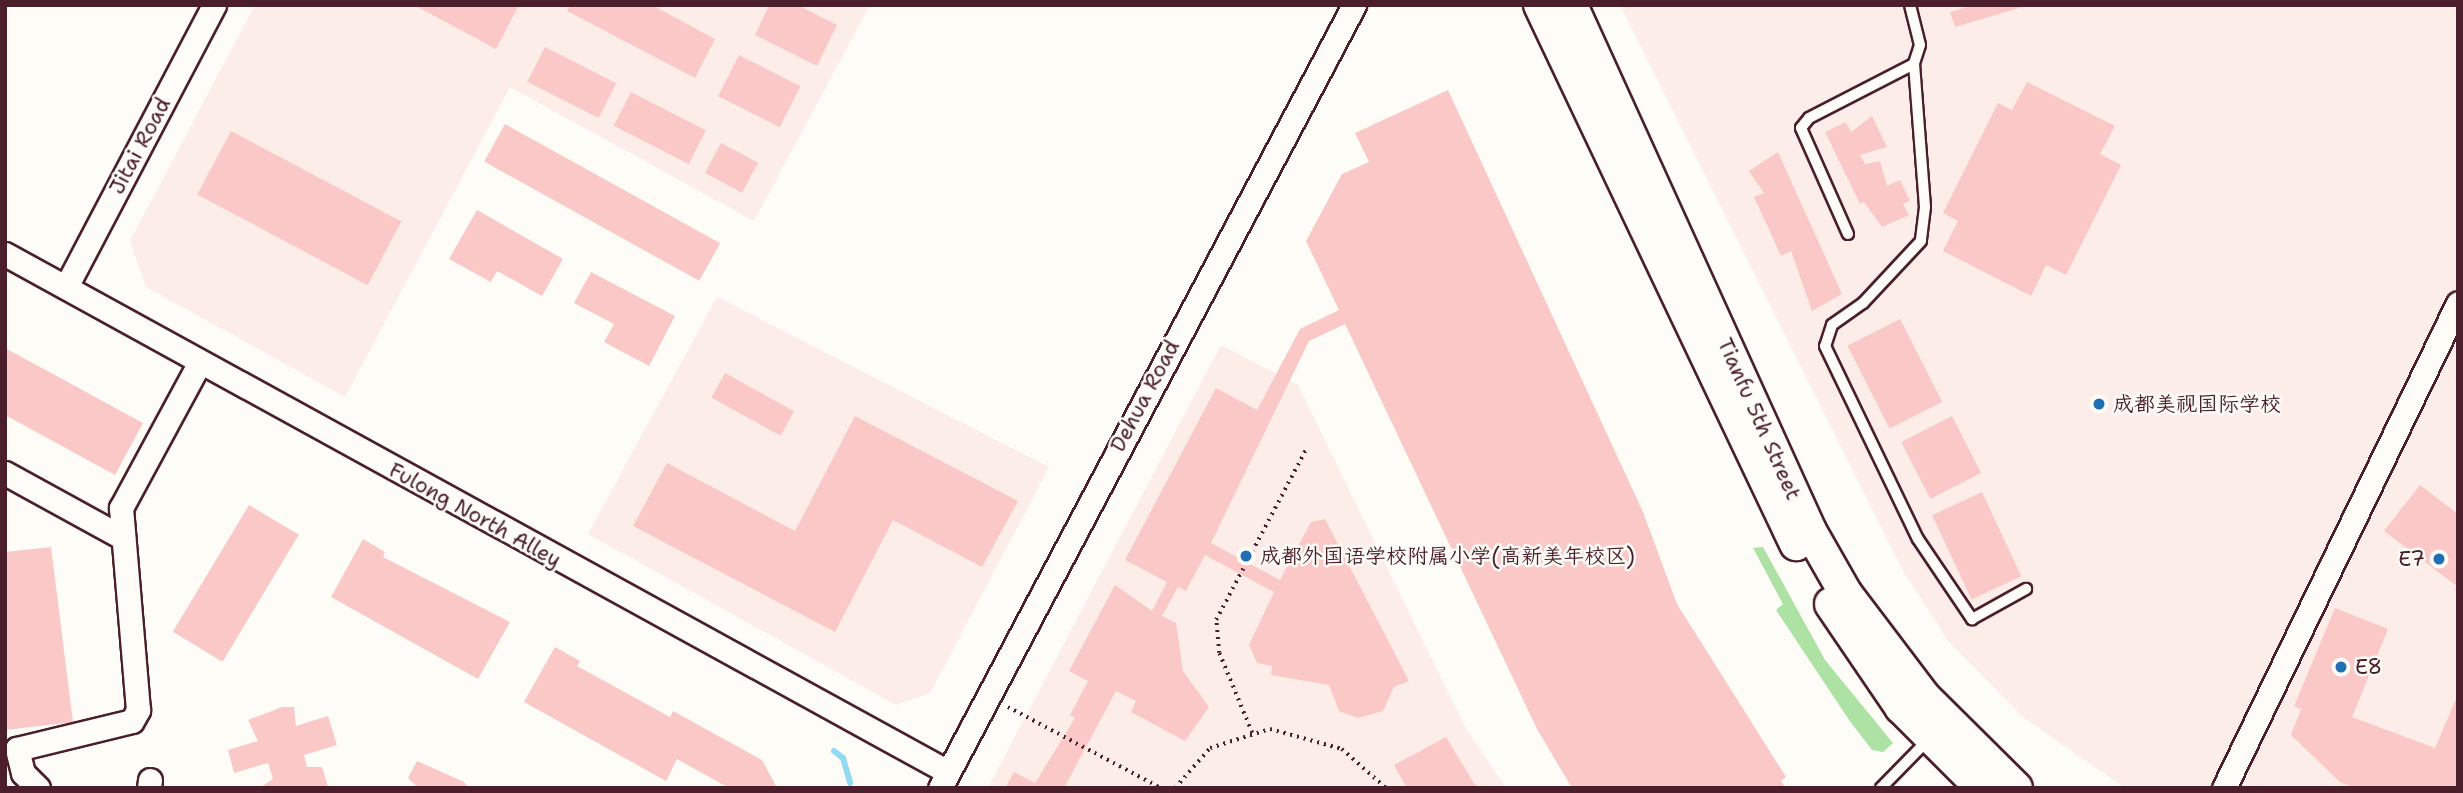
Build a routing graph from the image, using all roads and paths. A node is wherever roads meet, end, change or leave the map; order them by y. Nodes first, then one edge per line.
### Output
1 (214, 5) edge
2 (1354, 5) edge
3 (1540, 5) edge
4 (1571, 5) edge
5 (1910, 5) edge
6 (1914, 64) junction
7 (1848, 234) dead end
8 (5, 254) edge
9 (66, 287) junction
10 (2458, 303) edge
11 (201, 362) junction
12 (1306, 449) dead end
13 (5, 473) edge
14 (121, 508) junction
15 (97, 524) junction
16 (123, 538) junction
17 (2026, 589) dead end
18 (987, 696) junction
19 (1252, 733) junction
20 (1929, 738) junction
21 (944, 780) edge
22 (38, 788) edge
23 (1161, 788) edge
24 (1175, 788) edge
25 (1386, 788) edge
26 (1881, 788) edge
27 (1982, 788) edge
28 (2016, 788) edge
29 (2224, 788) edge

1 - 9 street, Jitai Road
2 - 18 street, Dehua Road
3 - 20 street, Tianfu 5th Street
4 - 28 street, Tianfu 5th Street
5 - 6 lane
6 - 7 lane
6 - 17 lane
8 - 9 street, Fulong North Alley
9 - 11 street, Fulong North Alley
10 - 29 street
11 - 14 street
11 - 21 street, Fulong North Alley
12 - 19 path
13 - 15 street
14 - 15 street
14 - 16 street
15 - 16 street
16 - 22 street
18 - 21 street, Dehua Road
18 - 23 path
19 - 24 path
19 - 25 path
20 - 26 lane
20 - 27 street, Tianfu 5th Street

